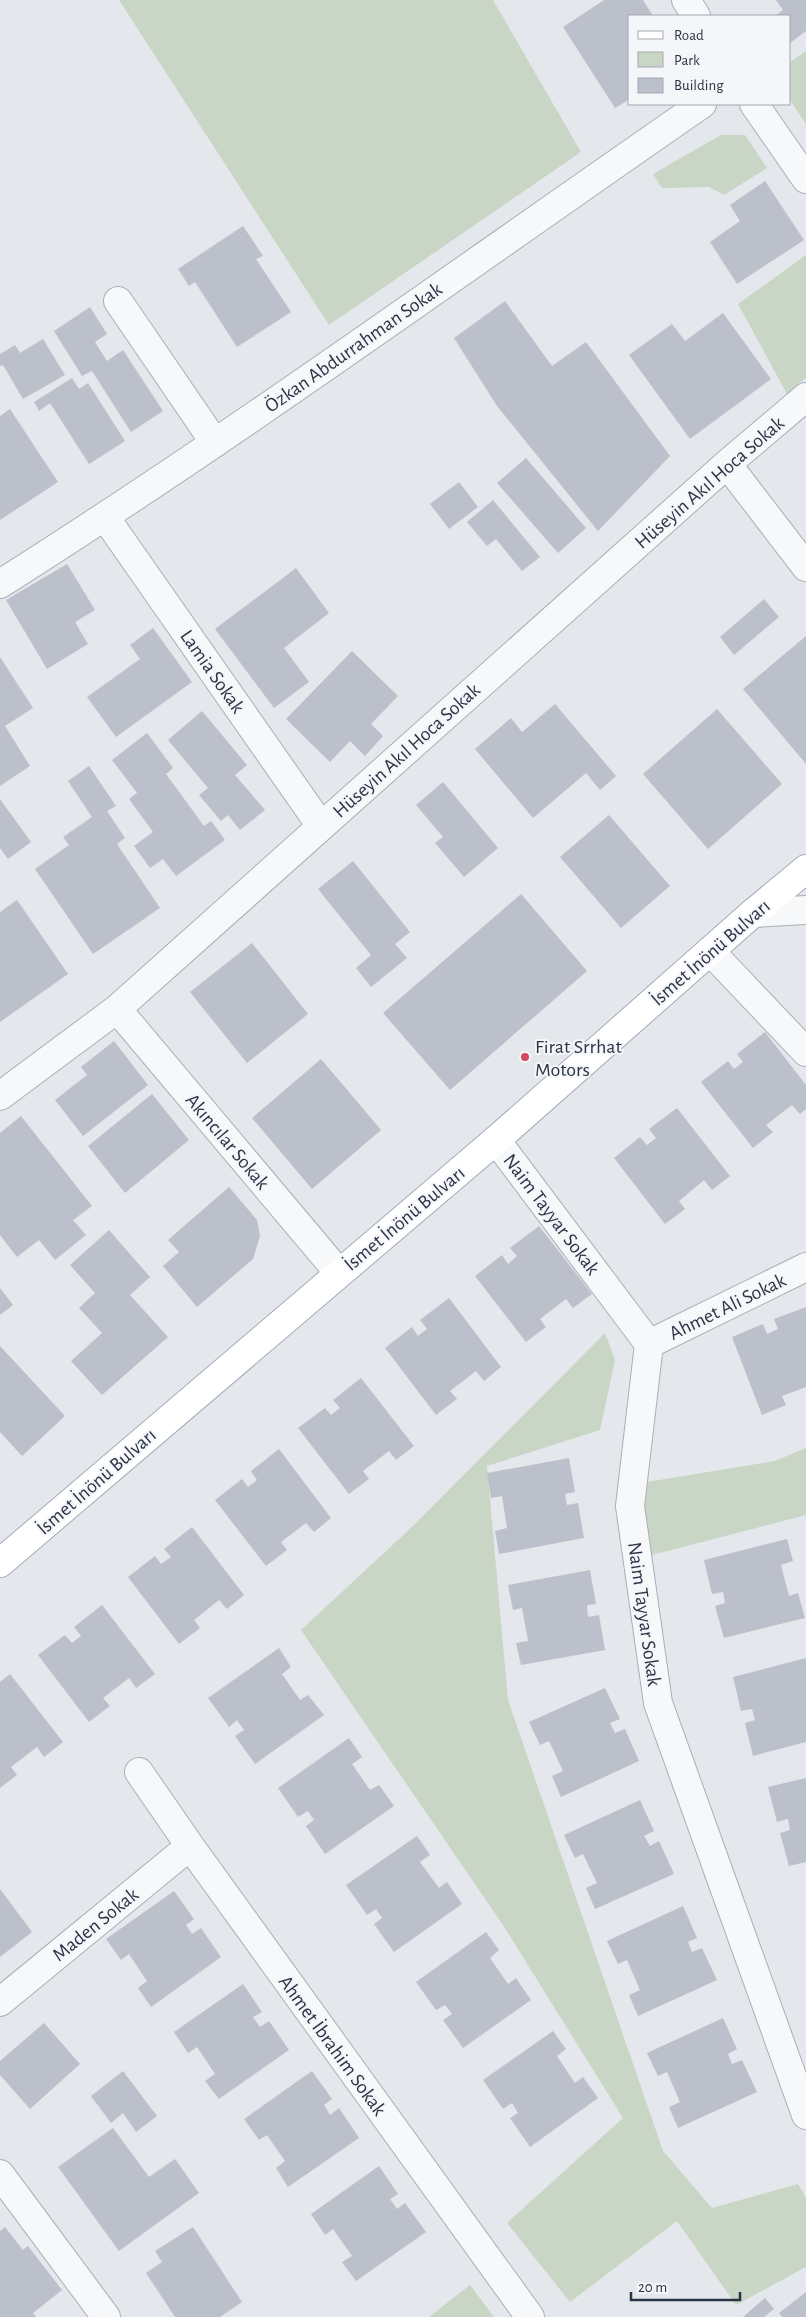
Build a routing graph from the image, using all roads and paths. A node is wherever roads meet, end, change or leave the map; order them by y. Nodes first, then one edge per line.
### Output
1 (686, 0) edge
2 (695, 15) edge
3 (701, 105) edge
4 (755, 105) edge
5 (806, 179) edge
6 (118, 301) dead end
7 (806, 397) edge
8 (215, 443) junction
9 (728, 464) junction
10 (105, 517) junction
11 (806, 567) edge
12 (0, 584) edge
13 (321, 826) junction
14 (806, 869) edge
15 (806, 910) edge
16 (753, 913) junction
17 (710, 950) junction
18 (117, 1009) junction
19 (806, 1052) edge
20 (0, 1096) edge
21 (496, 1140) junction
22 (806, 1267) edge
23 (338, 1273) junction
24 (649, 1344) junction
25 (0, 1563) edge
26 (139, 1772) dead end
27 (190, 1846) junction
28 (0, 2002) edge
29 (806, 2115) edge
30 (0, 2174) edge
31 (106, 2317) edge
32 (530, 2317) edge

1 - 2 street
3 - 8 street, Özkan Abdurrahman Sokak
4 - 5 street
6 - 8 street
7 - 9 street, Hüseyin Akıl Hoca Sokak
8 - 10 street, Özkan Abdurrahman Sokak
9 - 11 street
9 - 13 street, Hüseyin Akıl Hoca Sokak
10 - 12 street, Özkan Abdurrahman Sokak
10 - 13 street, Lamia Sokak
13 - 18 street, Hüseyin Akıl Hoca Sokak
14 - 16 main road, İsmet İnönü Bulvarı
15 - 16 street
16 - 17 main road, İsmet İnönü Bulvarı
17 - 19 street
17 - 21 main road, İsmet İnönü Bulvarı
18 - 20 street, Hüseyin Akıl Hoca Sokak
18 - 23 street, Akıncılar Sokak
21 - 23 main road, İsmet İnönü Bulvarı
21 - 24 street, Naim Tayyar Sokak
22 - 24 street, Ahmet Ali Sokak
23 - 25 main road, İsmet İnönü Bulvarı
24 - 29 street, Naim Tayyar Sokak
26 - 27 street, Ahmet İbrahim Sokak
27 - 28 street, Maden Sokak
27 - 32 street, Ahmet İbrahim Sokak
30 - 31 street

